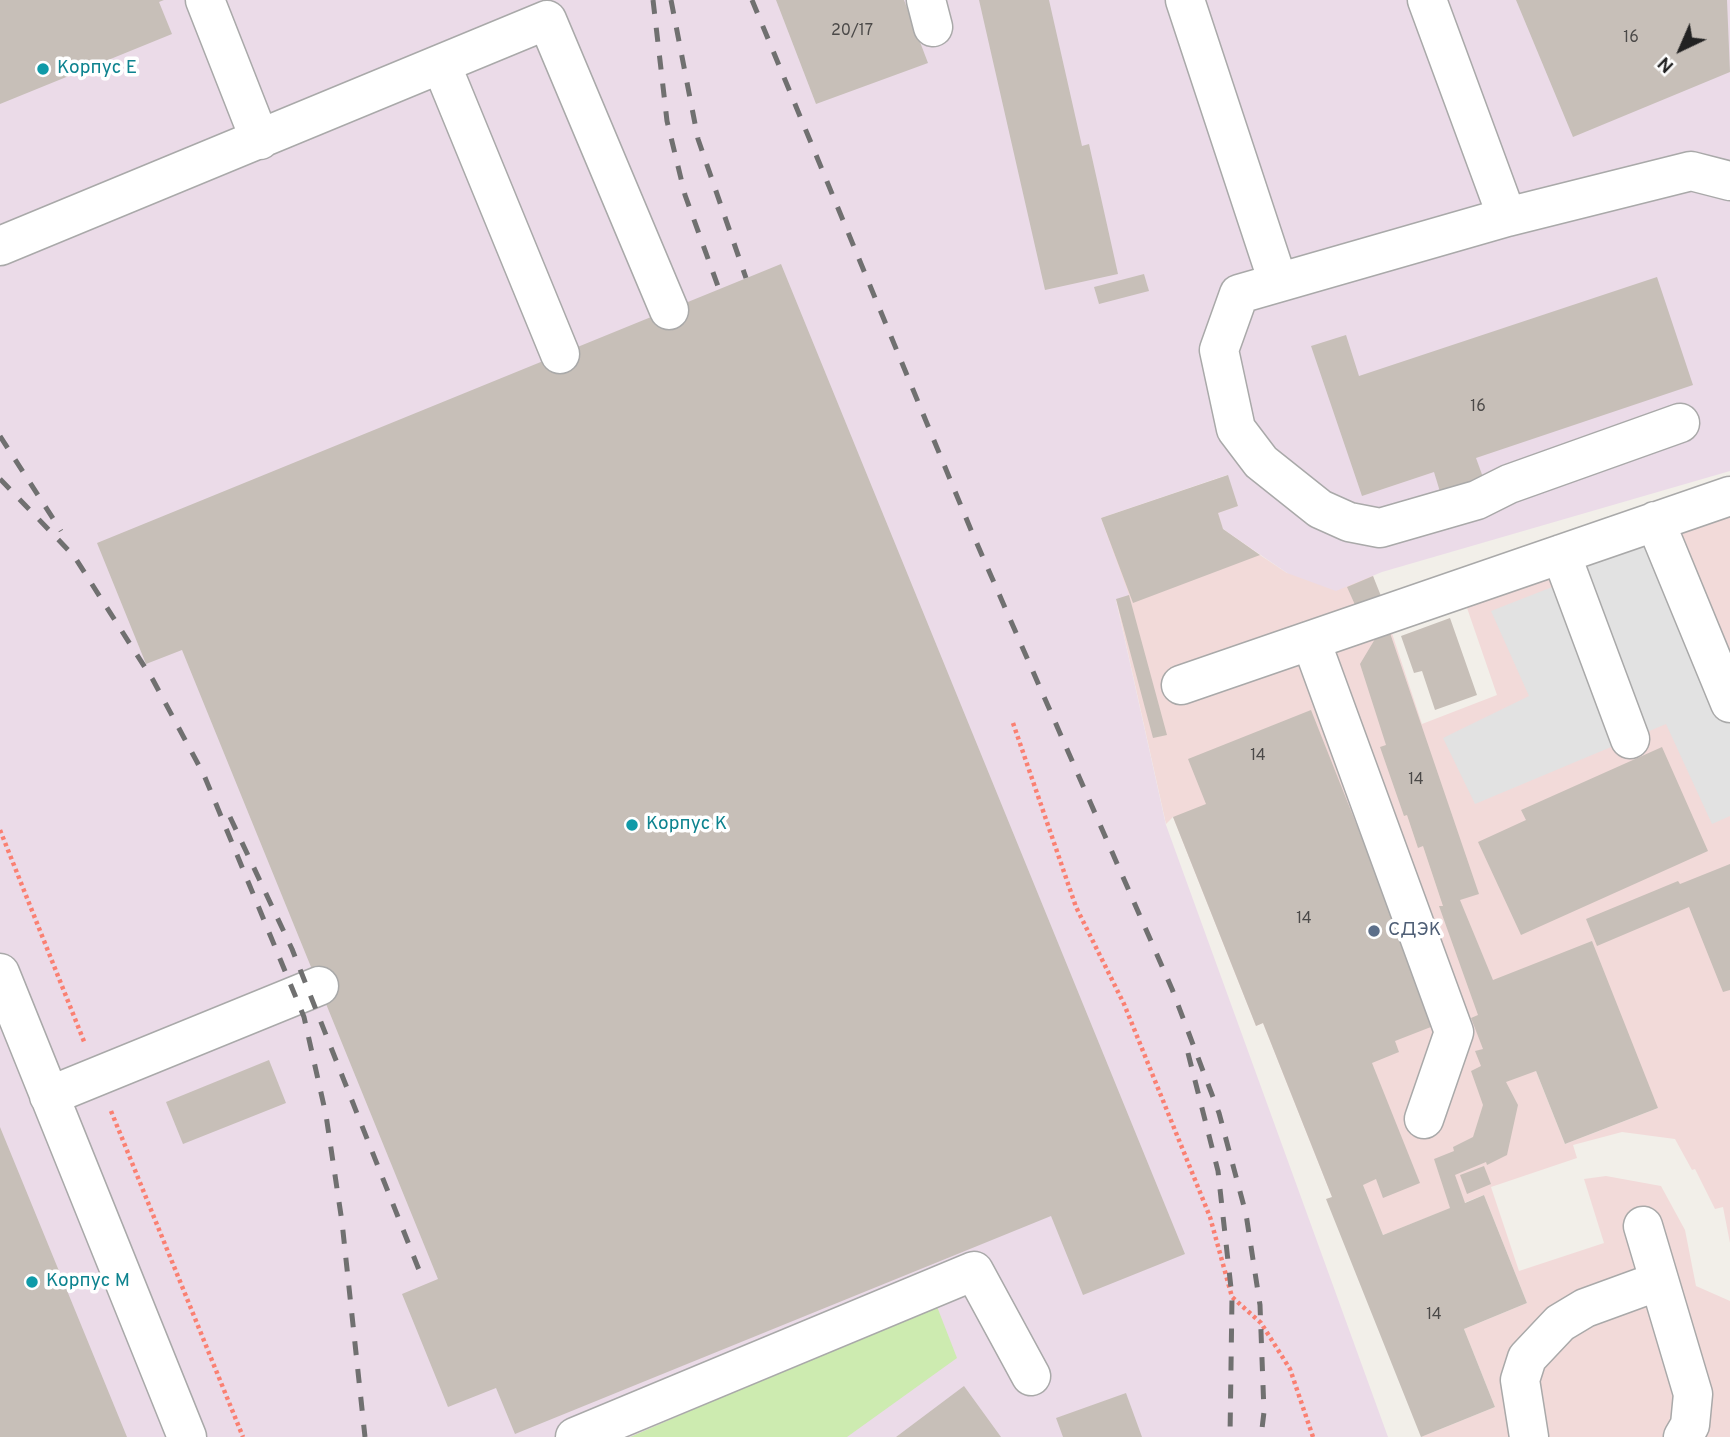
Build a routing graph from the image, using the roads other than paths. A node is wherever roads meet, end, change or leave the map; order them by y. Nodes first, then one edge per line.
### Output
1 (205, 0) edge
2 (1185, 0) edge
3 (1427, 0) edge
4 (441, 64) junction
5 (260, 140) junction
6 (1730, 181) edge
7 (1507, 217) junction
8 (0, 246) edge
9 (1278, 282) junction
10 (669, 310) dead end
11 (561, 354) dead end
12 (1680, 423) dead end
13 (1730, 496) edge
14 (1655, 521) junction
15 (1561, 554) junction
16 (1311, 641) junction
17 (1181, 685) dead end
18 (1730, 703) edge
19 (1630, 738) dead end
20 (0, 973) edge
21 (319, 986) dead end
22 (49, 1096) junction
23 (1424, 1119) dead end
24 (1643, 1226) dead end
25 (1659, 1281) junction
26 (1031, 1376) dead end
27 (187, 1437) edge
28 (575, 1437) edge
29 (1530, 1437) edge
30 (1683, 1437) edge

1 - 5 lane
2 - 9 lane
3 - 7 lane
4 - 5 lane
4 - 10 lane
4 - 11 lane
5 - 8 lane
6 - 7 lane
7 - 9 lane
9 - 12 lane
13 - 14 lane
14 - 15 lane
14 - 18 lane
15 - 16 lane
15 - 19 lane
16 - 17 lane
16 - 23 lane
20 - 22 lane
21 - 22 lane
22 - 27 lane
24 - 25 lane
25 - 29 lane
25 - 30 lane
26 - 28 lane

